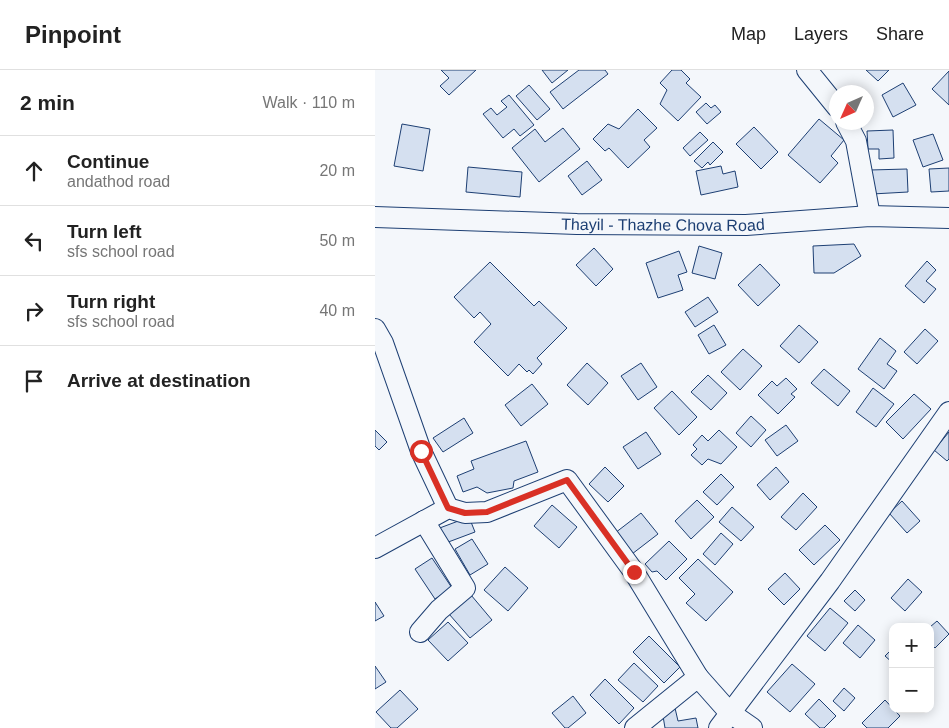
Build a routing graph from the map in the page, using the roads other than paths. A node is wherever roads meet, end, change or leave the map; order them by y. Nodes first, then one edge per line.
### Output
1 (807, 70) edge
2 (829, 97) edge
3 (850, 130) edge
4 (870, 216) junction
5 (375, 217) edge
6 (949, 218) edge
7 (375, 329) edge
8 (949, 412) edge
9 (448, 508) junction
10 (424, 521) junction
11 (375, 548) edge
12 (420, 632) dead end
13 (698, 677) junction
14 (724, 720) edge
15 (635, 728) edge
16 (752, 728) edge

1 - 2 street
3 - 4 street
4 - 5 street, Thayil - Thazhe Chova Road
4 - 6 street, Thayil - Thazhe Chova Road
7 - 9 street
8 - 14 street
9 - 10 street
9 - 13 street
10 - 11 street
10 - 12 street
13 - 14 street
13 - 15 street
14 - 16 street

